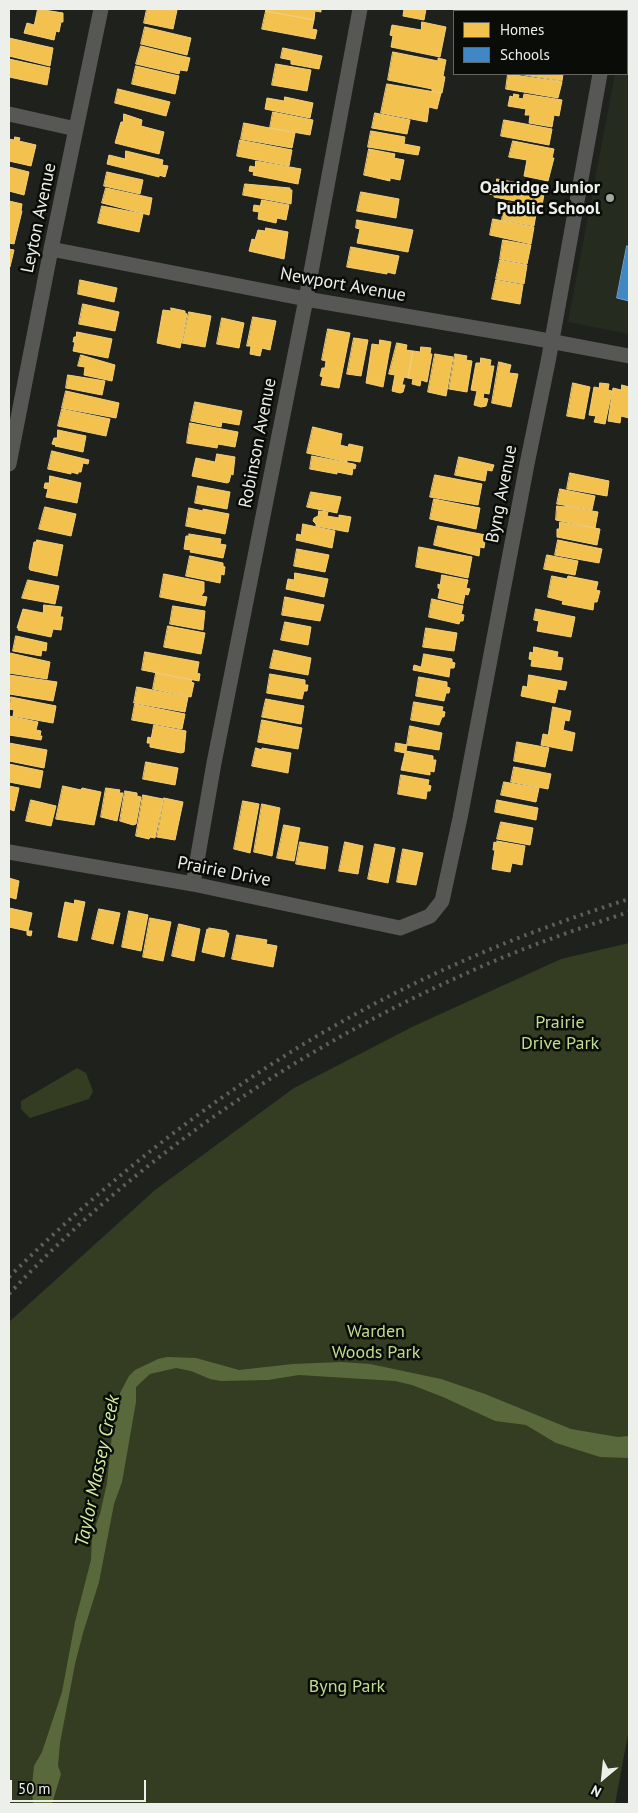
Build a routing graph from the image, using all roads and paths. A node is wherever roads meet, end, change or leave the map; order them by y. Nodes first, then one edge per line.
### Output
1 (101, 9) edge
2 (360, 9) edge
3 (600, 75) edge
4 (9, 114) edge
5 (76, 129) junction
6 (51, 249) junction
7 (306, 299) junction
8 (552, 342) junction
9 (629, 356) edge
10 (9, 458) edge
11 (9, 852) edge
12 (193, 884) junction
13 (430, 916) joint

1 - 5 street, Leyton Avenue
2 - 7 street, Robinson Avenue
3 - 8 street, Byng Avenue
4 - 5 street
5 - 6 street, Leyton Avenue
6 - 7 street, Newport Avenue
6 - 10 street, Leyton Avenue
7 - 8 street, Newport Avenue
7 - 12 street, Robinson Avenue
8 - 9 street, Newport Avenue
8 - 13 street, Byng Avenue
11 - 12 street, Prairie Drive
12 - 13 street, Prairie Drive

